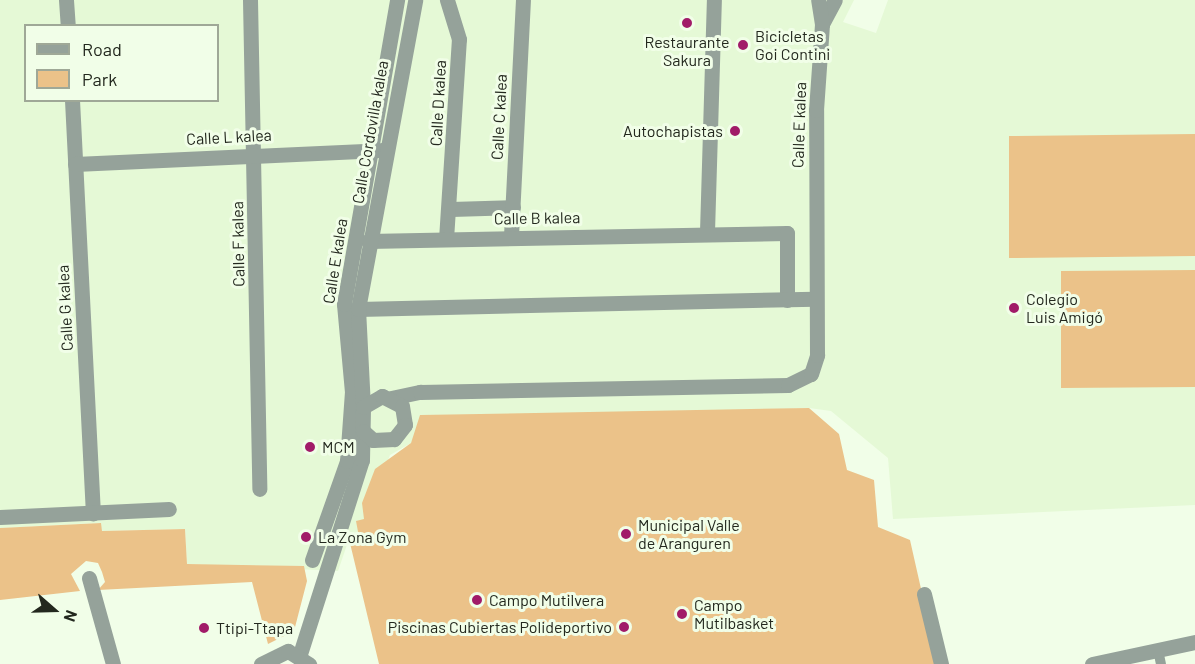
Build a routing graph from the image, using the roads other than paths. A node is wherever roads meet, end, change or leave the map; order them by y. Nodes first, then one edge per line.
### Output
1 (66, 0) edge
2 (250, 0) edge
3 (397, 0) edge
4 (415, 0) edge
5 (447, 0) edge
6 (523, 0) edge
7 (714, 0) edge
8 (818, 0) edge
9 (835, 0) edge
10 (68, 24) edge
11 (822, 24) junction
12 (72, 102) edge
13 (378, 149) junction
14 (255, 153) junction
15 (75, 164) junction
16 (513, 207) junction
17 (451, 209) junction
18 (707, 232) junction
19 (511, 236) junction
20 (446, 238) junction
21 (368, 241) junction
22 (815, 299) junction
23 (787, 300) junction
24 (358, 309) junction
25 (365, 378) junction
26 (441, 392) junction
27 (387, 397) junction
28 (363, 407) junction
29 (406, 415) junction
30 (363, 431) junction
31 (381, 441) junction
32 (362, 460) junction
33 (259, 489) dead end
34 (169, 509) dead end
35 (93, 513) junction
36 (0, 517) edge
37 (312, 560) dead end
38 (89, 578) dead end
39 (924, 594) dead end
40 (1195, 642) edge
41 (1159, 657) edge
42 (305, 659) edge
43 (113, 664) edge
44 (261, 664) edge
45 (941, 664) edge
46 (1092, 664) edge

1 - 10 street
2 - 14 street, Calle F kalea
3 - 13 street, Calle E kalea
4 - 13 street, Calle Cordovilla kalea
5 - 17 street, Calle D kalea
6 - 16 street, Calle C kalea
7 - 18 street
8 - 11 street
9 - 11 street
11 - 22 street, Calle E kalea
12 - 15 street, Calle G kalea
13 - 14 street, Calle L kalea
13 - 21 street, Calle Cordovilla kalea
13 - 37 street, Calle E kalea
14 - 15 street, Calle L kalea
14 - 33 street, Calle F kalea
15 - 35 street, Calle G kalea
16 - 17 street
16 - 19 street, Calle C kalea
17 - 20 street, Calle D kalea
18 - 19 street, Calle B kalea
18 - 23 street, Calle B kalea
19 - 20 street, Calle B kalea
20 - 21 street, Calle B kalea
21 - 24 street, Calle Cordovilla kalea
22 - 23 street, Calle E kalea
22 - 26 street, Calle E kalea
23 - 24 street, Calle E kalea
24 - 25 street, Calle Cordovilla kalea
25 - 27 street
25 - 28 street, Calle Cordovilla kalea
26 - 27 street, Calle E kalea
26 - 29 street, Calle E kalea
27 - 28 street
27 - 29 street
28 - 30 street
29 - 31 street
30 - 31 street
30 - 32 street
31 - 32 street
32 - 42 street
34 - 35 street
35 - 36 street
38 - 43 street
39 - 45 street
40 - 41 street
41 - 46 street
42 - 44 street

